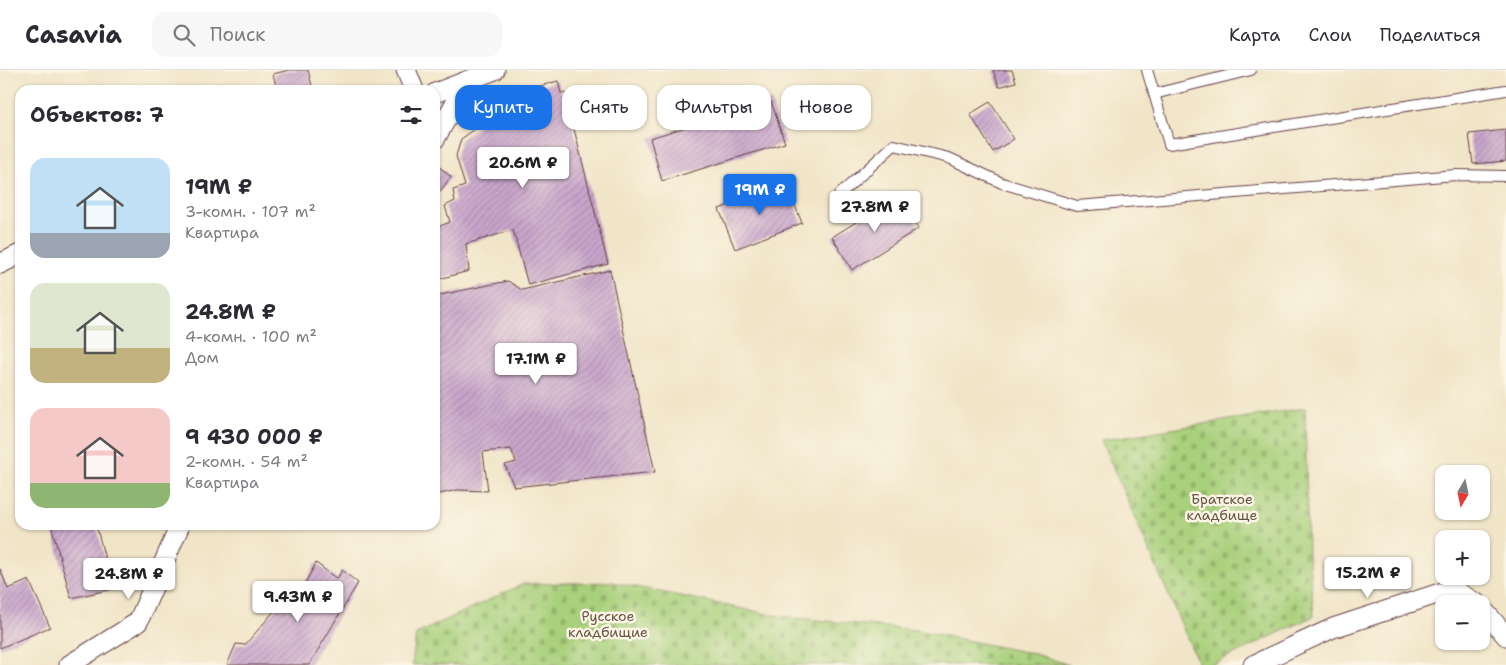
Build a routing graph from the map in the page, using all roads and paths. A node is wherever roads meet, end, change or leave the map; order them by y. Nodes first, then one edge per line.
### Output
1 (406, 70) edge
2 (495, 70) edge
3 (1147, 70) edge
4 (1250, 70) edge
5 (468, 80) junction
6 (412, 85) edge
7 (1506, 90) edge
8 (440, 91) edge
9 (1154, 94) junction
10 (440, 130) edge
11 (1506, 176) edge
12 (839, 195) dead end
13 (15, 256) edge
14 (0, 264) edge
15 (178, 530) edge
16 (1462, 595) edge
17 (1490, 617) edge
18 (1506, 636) edge
19 (69, 665) edge
20 (1253, 665) edge

1 - 6 street
2 - 5 street
3 - 9 lane
4 - 9 lane
5 - 8 street
5 - 10 street
7 - 9 lane
11 - 12 lane
13 - 14 street
15 - 19 street
16 - 20 street
17 - 18 street

